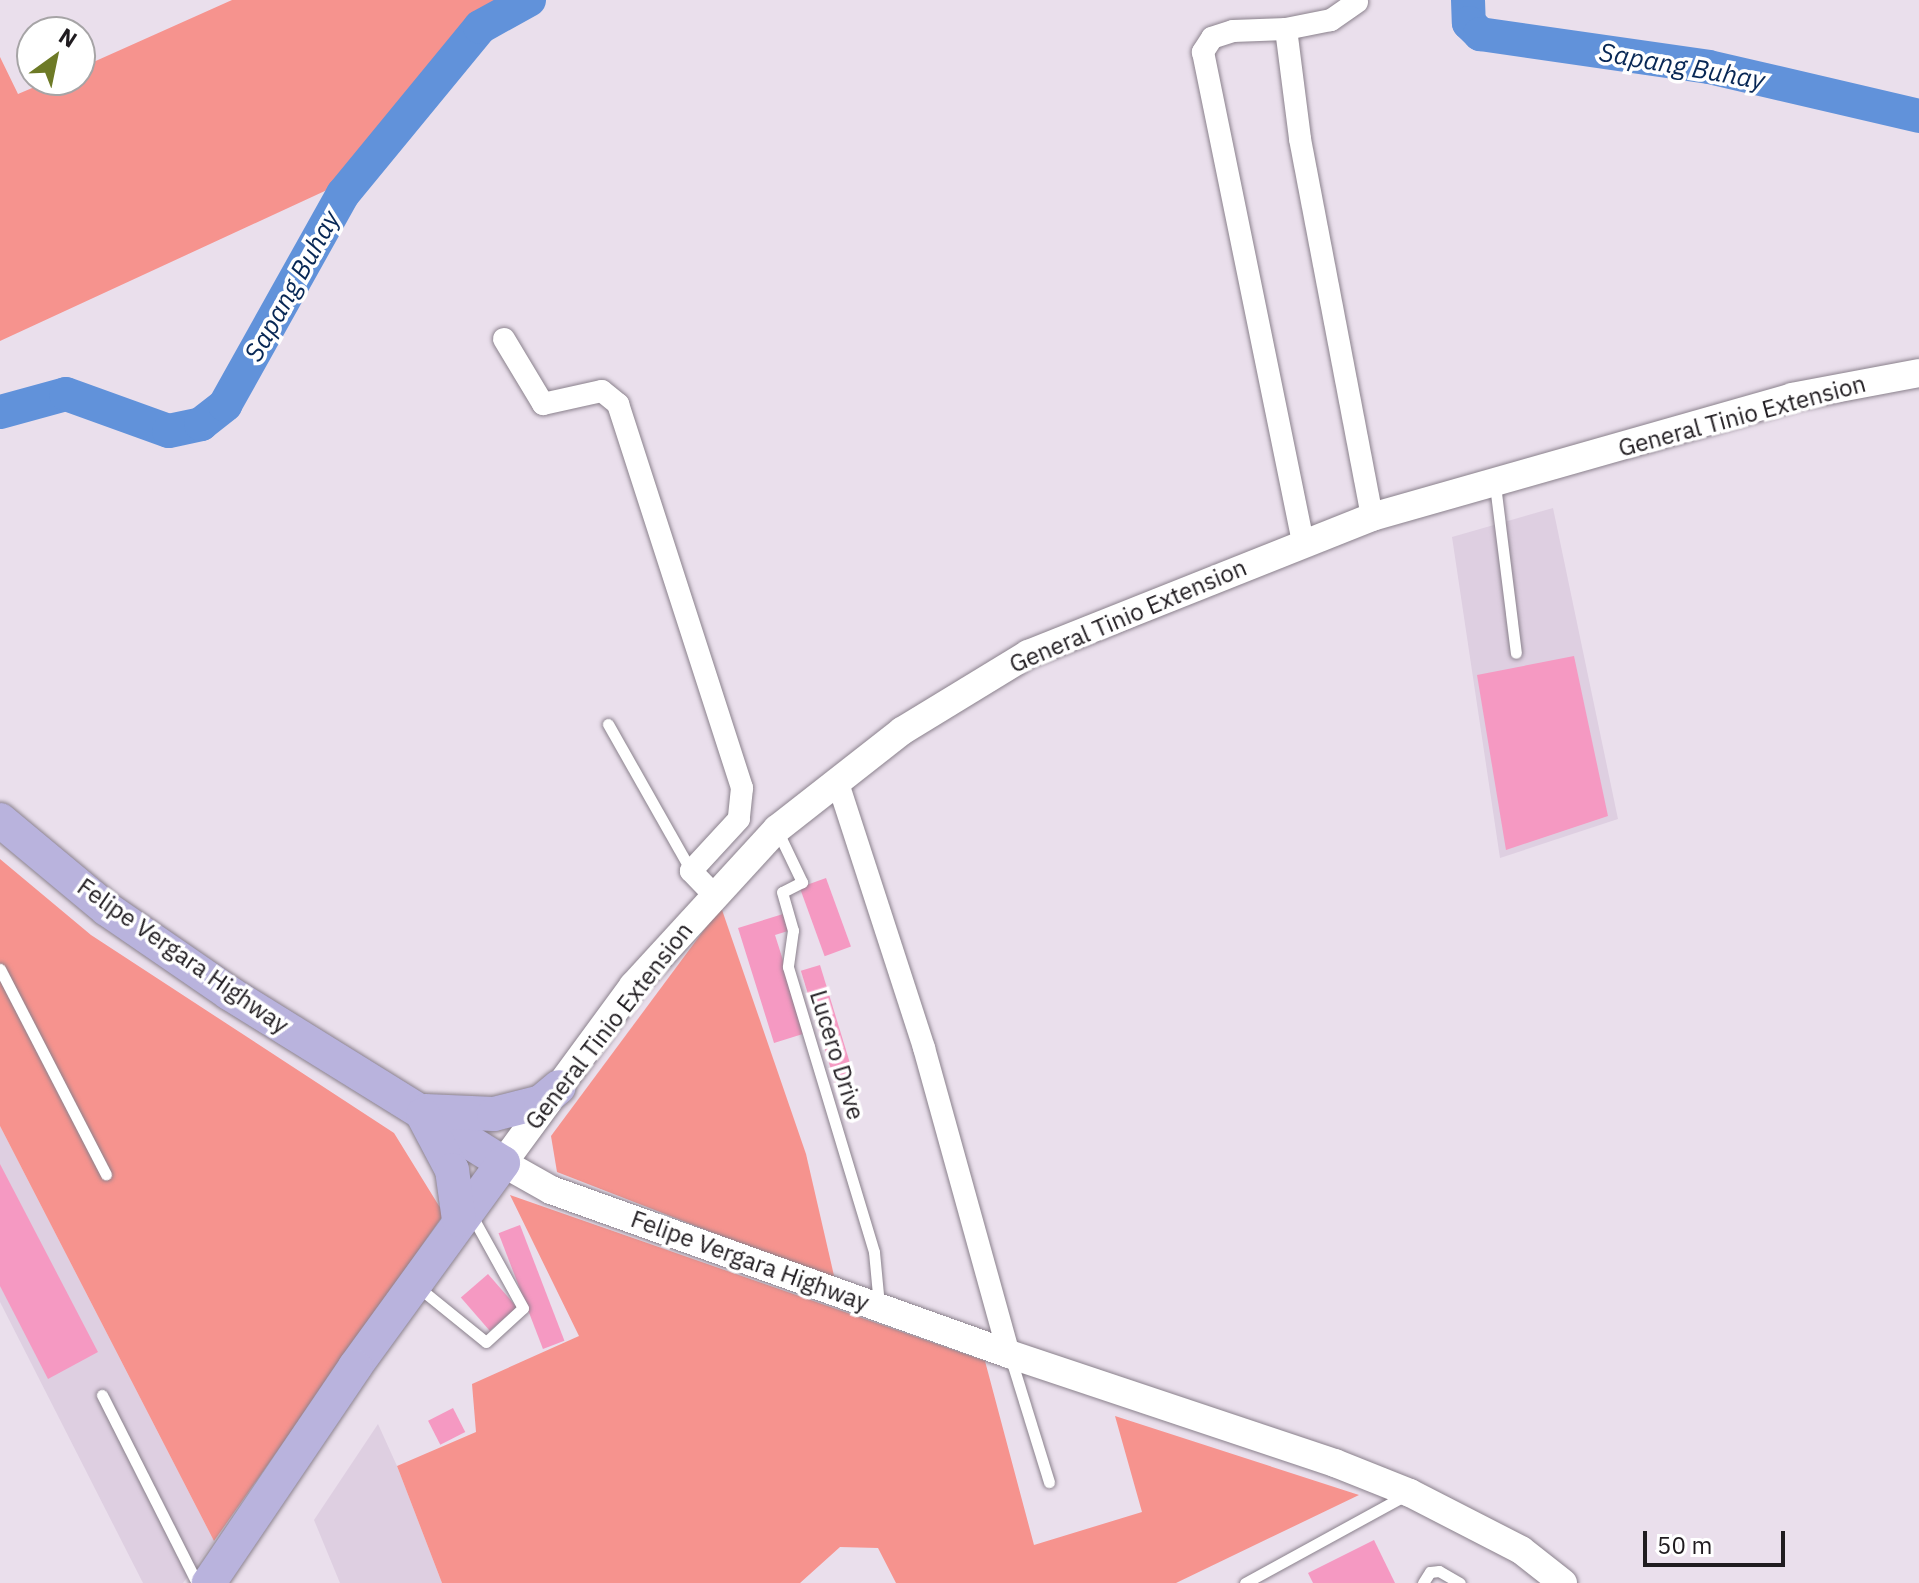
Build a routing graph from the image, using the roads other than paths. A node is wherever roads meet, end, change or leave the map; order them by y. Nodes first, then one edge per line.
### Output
1 (1357, 2) edge
2 (1286, 29) junction
3 (504, 339) dead end
4 (1919, 373) edge
5 (1495, 485) junction
6 (1372, 517) junction
7 (1303, 542) junction
8 (1516, 653) dead end
9 (608, 724) dead end
10 (837, 780) junction
11 (0, 820) edge
12 (777, 829) junction
13 (691, 871) junction
14 (713, 894) junction
15 (0, 969) edge
16 (559, 1087) junction
17 (421, 1111) junction
18 (503, 1163) junction
19 (106, 1174) dead end
20 (463, 1214) junction
21 (414, 1283) junction
22 (879, 1307) junction
23 (1009, 1354) junction
24 (102, 1395) dead end
25 (1049, 1482) dead end
26 (1410, 1493) junction
27 (197, 1583) edge
28 (209, 1583) edge
29 (1245, 1583) edge
30 (1423, 1583) edge
31 (1460, 1583) edge
32 (1563, 1583) edge

1 - 2 street
2 - 6 street
2 - 7 street
3 - 13 street
4 - 5 street, General Tinio Extension
5 - 6 street, General Tinio Extension
5 - 8 lane
6 - 7 street, General Tinio Extension
7 - 10 street, General Tinio Extension
9 - 13 lane
10 - 12 street, General Tinio Extension
10 - 23 street
11 - 17 main road, Felipe Vergara Highway
12 - 14 street, General Tinio Extension
12 - 22 lane, Lucero Drive
13 - 14 street
14 - 16 street, General Tinio Extension
15 - 19 lane
16 - 17 main road
16 - 18 street, General Tinio Extension
17 - 18 main road, Felipe Vergara Highway
17 - 20 main road
18 - 20 main road, General Tinio Extension
18 - 22 street, Felipe Vergara Highway
20 - 21 main road, General Tinio Extension
20 - 21 lane
21 - 28 main road, General Tinio Extension
22 - 23 street, Felipe Vergara Highway
23 - 25 lane
23 - 26 street, Felipe Vergara Highway
24 - 27 lane
26 - 29 lane
26 - 32 street, Felipe Vergara Highway
30 - 31 lane

